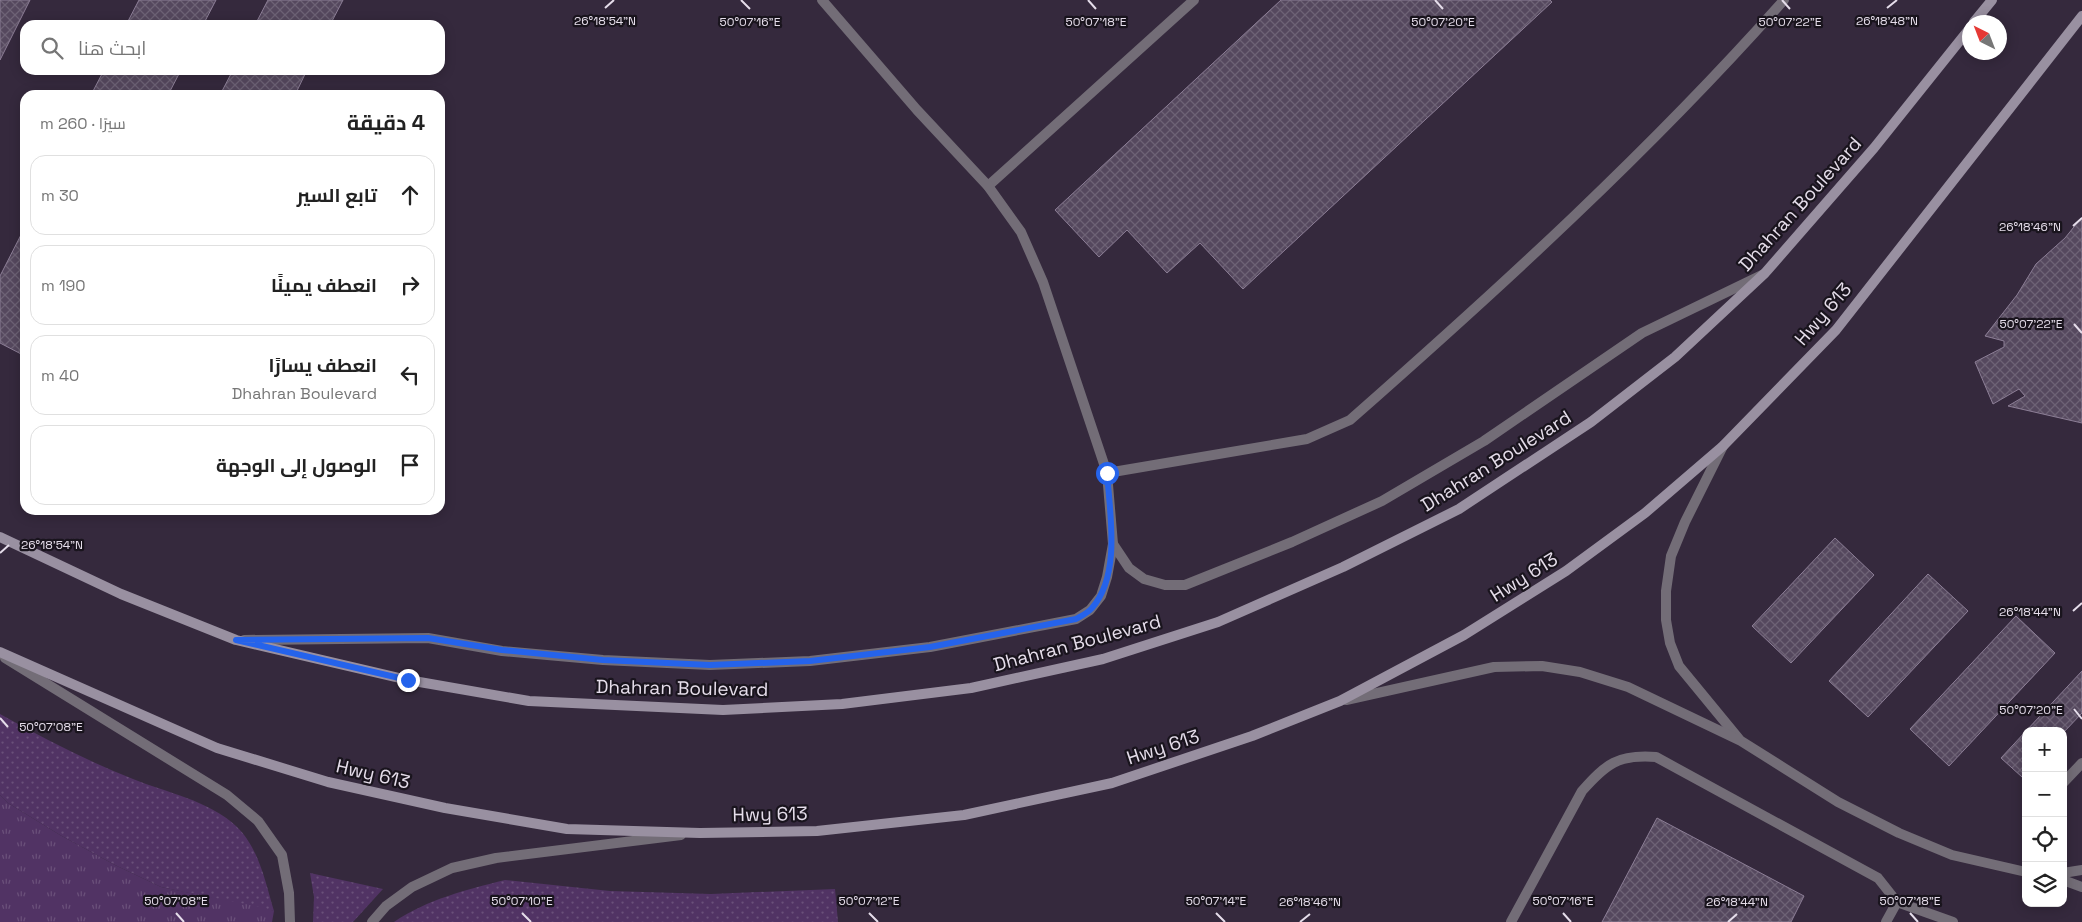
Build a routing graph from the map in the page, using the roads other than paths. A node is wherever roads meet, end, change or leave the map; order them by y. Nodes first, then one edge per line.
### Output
1 (822, 0) edge
2 (1194, 0) edge
3 (1784, 0) edge
4 (1992, 0) edge
5 (1980, 15) edge
6 (2082, 16) edge
7 (2082, 23) edge
8 (2066, 36) junction
9 (1962, 38) edge
10 (988, 186) junction
11 (1766, 273) junction
12 (1723, 446) junction
13 (1107, 473) junction
14 (0, 537) edge
15 (1112, 544) junction
16 (236, 640) junction
17 (0, 654) edge
18 (1340, 701) junction
19 (1741, 741) junction
20 (2082, 763) edge
21 (2067, 780) edge
22 (700, 833) junction
23 (2082, 870) edge
24 (2022, 871) edge
25 (2067, 872) edge
26 (2067, 881) edge
27 (2082, 887) edge
28 (1897, 902) junction
29 (290, 922) edge
30 (372, 922) edge
31 (1511, 922) edge
32 (1886, 922) edge
33 (1953, 922) edge

1 - 10 street
2 - 10 street
3 - 13 street
4 - 5 main road
6 - 8 main road, Hwy 613
7 - 8 main road
8 - 12 main road, Hwy 613
9 - 11 main road, Dhahran Boulevard
10 - 13 street
11 - 15 street
11 - 16 main road, Dhahran Boulevard
12 - 18 main road, Hwy 613
12 - 19 street
13 - 15 street
14 - 16 main road, Dhahran Boulevard
15 - 16 street
17 - 22 main road, Hwy 613
17 - 29 street
18 - 19 street
18 - 22 main road, Hwy 613
19 - 24 street
20 - 21 street
22 - 30 street
23 - 25 street
26 - 27 street
28 - 31 street
28 - 32 street
28 - 33 street

